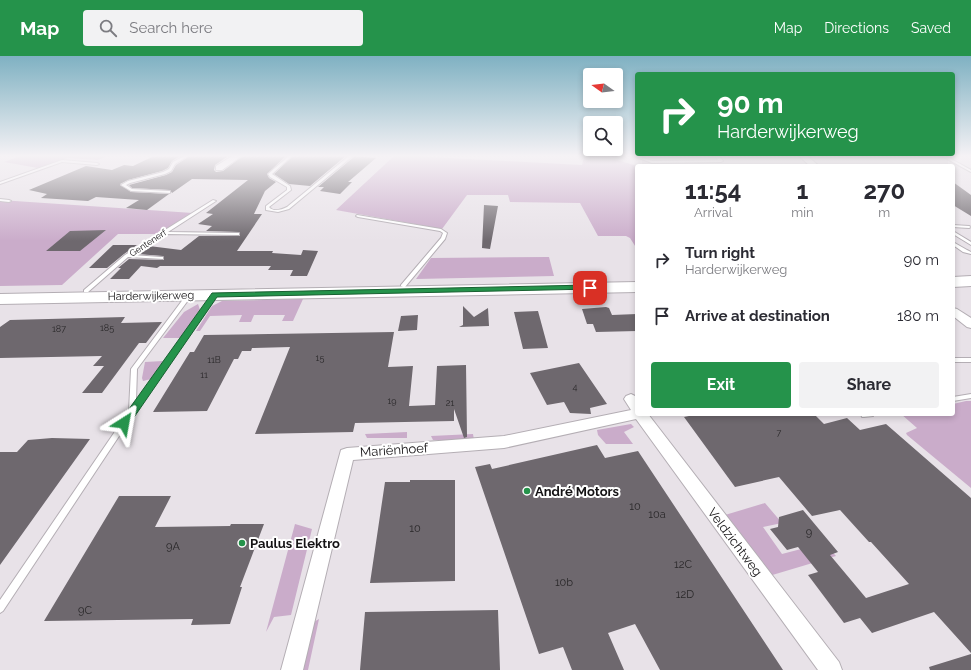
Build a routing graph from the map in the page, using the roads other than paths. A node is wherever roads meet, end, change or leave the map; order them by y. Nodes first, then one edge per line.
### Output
1 (126, 184) edge
2 (284, 184) edge
3 (318, 184) edge
4 (168, 192) dead end
5 (0, 200) edge
6 (9, 201) dead end
7 (214, 202) dead end
8 (358, 216) dead end
9 (955, 226) edge
10 (969, 227) dead end
11 (955, 233) edge
12 (163, 234) junction
13 (237, 234) dead end
14 (955, 244) edge
15 (971, 244) edge
16 (971, 253) edge
17 (128, 256) junction
18 (161, 258) dead end
19 (955, 274) edge
20 (971, 274) edge
21 (971, 281) edge
22 (635, 282) edge
23 (955, 282) edge
24 (403, 286) junction
25 (635, 287) edge
26 (86, 292) junction
27 (0, 293) edge
28 (189, 295) junction
29 (215, 295) junction
30 (0, 299) edge
31 (955, 312) edge
32 (955, 322) edge
33 (971, 324) edge
34 (971, 332) edge
35 (955, 360) edge
36 (971, 360) edge
37 (971, 396) edge
38 (955, 399) edge
39 (635, 409) edge
40 (131, 413) junction
41 (641, 416) edge
42 (0, 608) edge
43 (292, 670) edge
44 (831, 670) edge

1 - 4 lane
2 - 3 lane
5 - 6 lane
7 - 12 lane, Gentenerf
8 - 24 lane
9 - 10 lane
11 - 15 lane
12 - 13 lane
12 - 17 lane, Gentenerf
14 - 16 lane
17 - 18 lane
17 - 26 lane, Gentenerf
19 - 20 main road
21 - 23 main road
22 - 24 main road, Harderwijkerweg
24 - 26 main road, Harderwijkerweg
25 - 29 main road, Harderwijkerweg
26 - 27 main road, Harderwijkerweg
28 - 29 main road, Harderwijkerweg
28 - 30 main road, Harderwijkerweg
28 - 40 lane
29 - 40 lane
31 - 33 street
32 - 34 street
35 - 36 lane
37 - 38 lane
39 - 43 street, Mariënhoef
40 - 42 lane
41 - 44 street, Veldzichtweg

